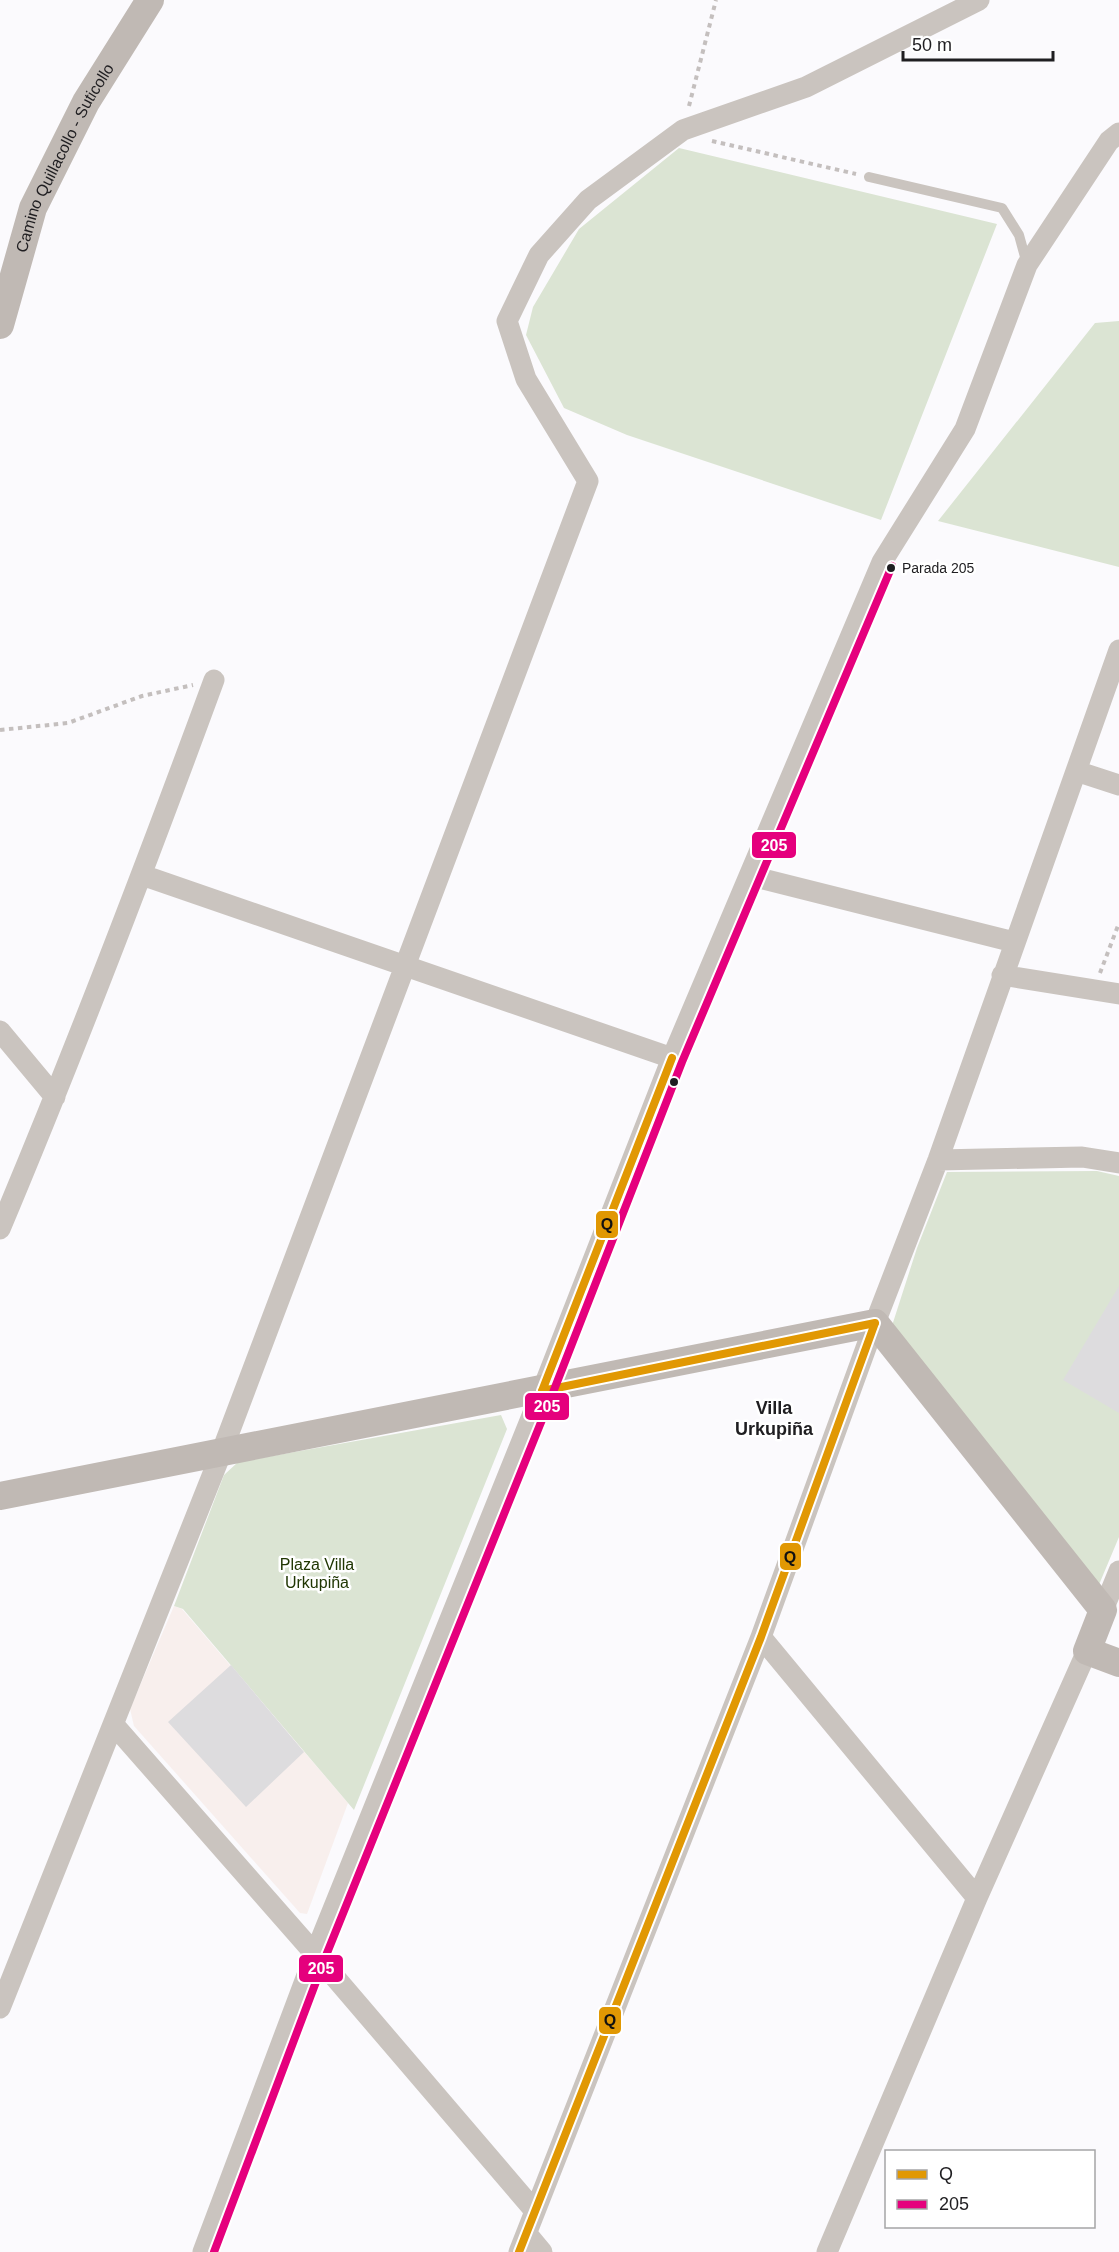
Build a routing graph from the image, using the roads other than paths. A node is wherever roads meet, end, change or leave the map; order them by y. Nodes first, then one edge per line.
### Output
1 (150, 0) edge
2 (979, 0) edge
3 (1119, 133) edge
4 (869, 177) road end
5 (1027, 265) junction
6 (0, 324) edge
7 (1119, 650) edge
8 (214, 680) road end
9 (1076, 771) junction
10 (1119, 785) edge
11 (142, 875) junction
12 (751, 876) junction
13 (1014, 942) junction
14 (405, 965) junction
15 (1002, 975) junction
16 (1119, 994) edge
17 (0, 1031) edge
18 (672, 1058) junction
19 (56, 1097) junction
20 (938, 1160) junction
21 (1119, 1163) edge
22 (0, 1229) edge
23 (875, 1323) junction
24 (543, 1391) junction
25 (222, 1451) junction
26 (0, 1496) edge
27 (1119, 1571) edge
28 (1103, 1610) junction
29 (761, 1637) junction
30 (1087, 1651) junction
31 (1119, 1662) edge
32 (114, 1725) junction
33 (977, 1898) junction
34 (315, 1954) junction
35 (0, 2008) edge
36 (534, 2210) junction
37 (523, 2243) edge
38 (203, 2252) edge
39 (542, 2252) edge
40 (827, 2252) edge

1 - 6 street, Camino Quillacollo - Suticollo
2 - 14 street
3 - 5 street
4 - 5 lane
5 - 12 street
7 - 9 street
8 - 11 street
9 - 10 street
9 - 13 street
11 - 14 street
11 - 19 street
12 - 13 street
12 - 18 street
13 - 15 street
14 - 18 street
14 - 25 street
15 - 16 street
15 - 20 street
17 - 19 street
18 - 24 street
19 - 22 street
20 - 21 street
20 - 23 street
23 - 24 street
23 - 28 street
23 - 29 street
24 - 25 street
24 - 34 street
25 - 26 street
25 - 32 street
27 - 28 street
28 - 30 street
29 - 33 street
29 - 36 street
30 - 31 street
30 - 33 street
32 - 34 street
32 - 35 street
33 - 40 street
34 - 36 street
34 - 38 street
36 - 37 street
37 - 39 street

